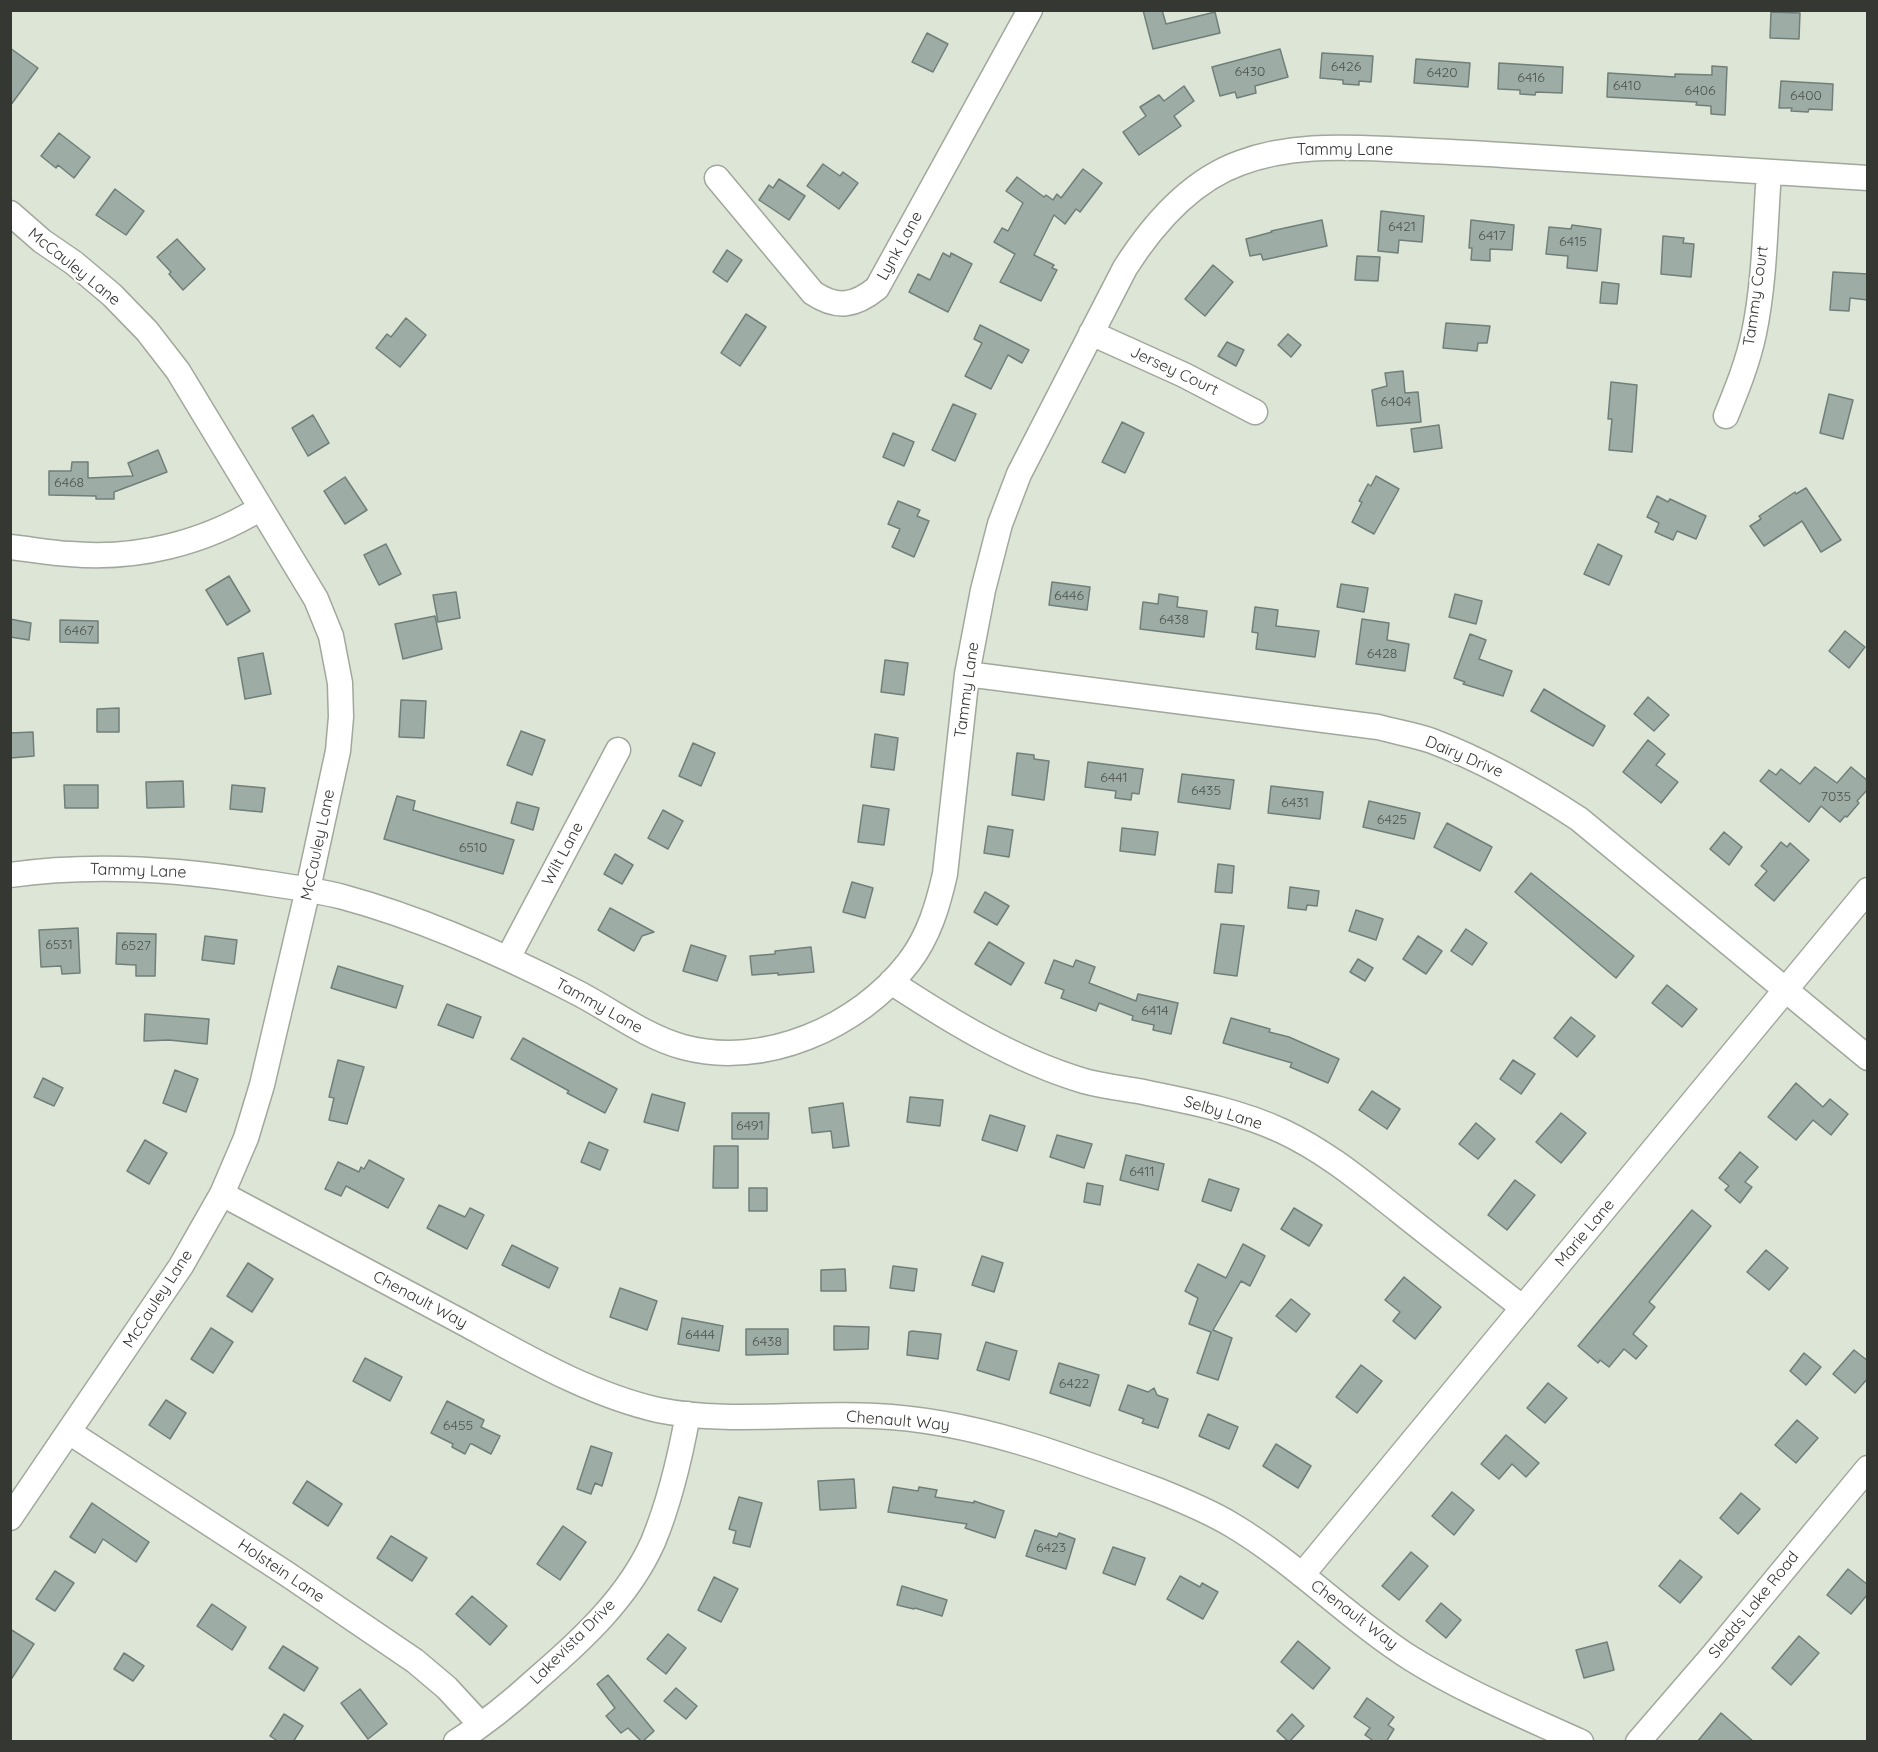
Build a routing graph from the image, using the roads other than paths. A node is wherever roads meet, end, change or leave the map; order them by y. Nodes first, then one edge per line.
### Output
1 (1030, 10) edge
2 (1768, 172) junction
3 (717, 178) dead end
4 (1868, 178) edge
5 (10, 213) edge
6 (1091, 333) junction
7 (1255, 412) dead end
8 (1726, 416) dead end
9 (261, 508) junction
10 (10, 547) edge
11 (967, 674) junction
12 (618, 750) dead end
13 (10, 875) edge
14 (308, 889) junction
15 (1868, 890) edge
16 (508, 958) junction
17 (891, 982) junction
18 (1786, 991) junction
19 (1868, 1058) edge
20 (222, 1194) junction
21 (1523, 1308) junction
22 (688, 1414) junction
23 (69, 1432) junction
24 (1868, 1468) edge
25 (10, 1518) edge
26 (1302, 1575) junction
27 (481, 1725) junction
28 (456, 1742) edge
29 (1581, 1742) edge
30 (1638, 1742) edge

1 - 3 street, Lynk Lane
2 - 4 street, Tammy Lane
2 - 6 street, Tammy Lane
2 - 8 street, Tammy Court
5 - 9 street, McCauley Lane
6 - 7 street, Jersey Court
6 - 11 street, Tammy Lane
9 - 10 street
9 - 14 street, McCauley Lane
11 - 17 street, Tammy Lane
11 - 18 street, Dairy Drive
12 - 16 street, Wilt Lane
13 - 14 street, Tammy Lane
14 - 16 street, Tammy Lane
14 - 20 street, McCauley Lane
15 - 18 street, Marie Lane
16 - 17 street, Tammy Lane
17 - 21 street, Selby Lane
18 - 19 street, Dairy Drive
18 - 21 street, Marie Lane
20 - 22 street, Chenault Way
20 - 23 street, McCauley Lane
21 - 26 street, Marie Lane
22 - 26 street, Chenault Way
22 - 27 street, Lakevista Drive
23 - 25 street, McCauley Lane
23 - 27 street, Holstein Lane
24 - 30 street, Sledds Lake Road
26 - 29 street, Chenault Way
27 - 28 street, Lakevista Drive

